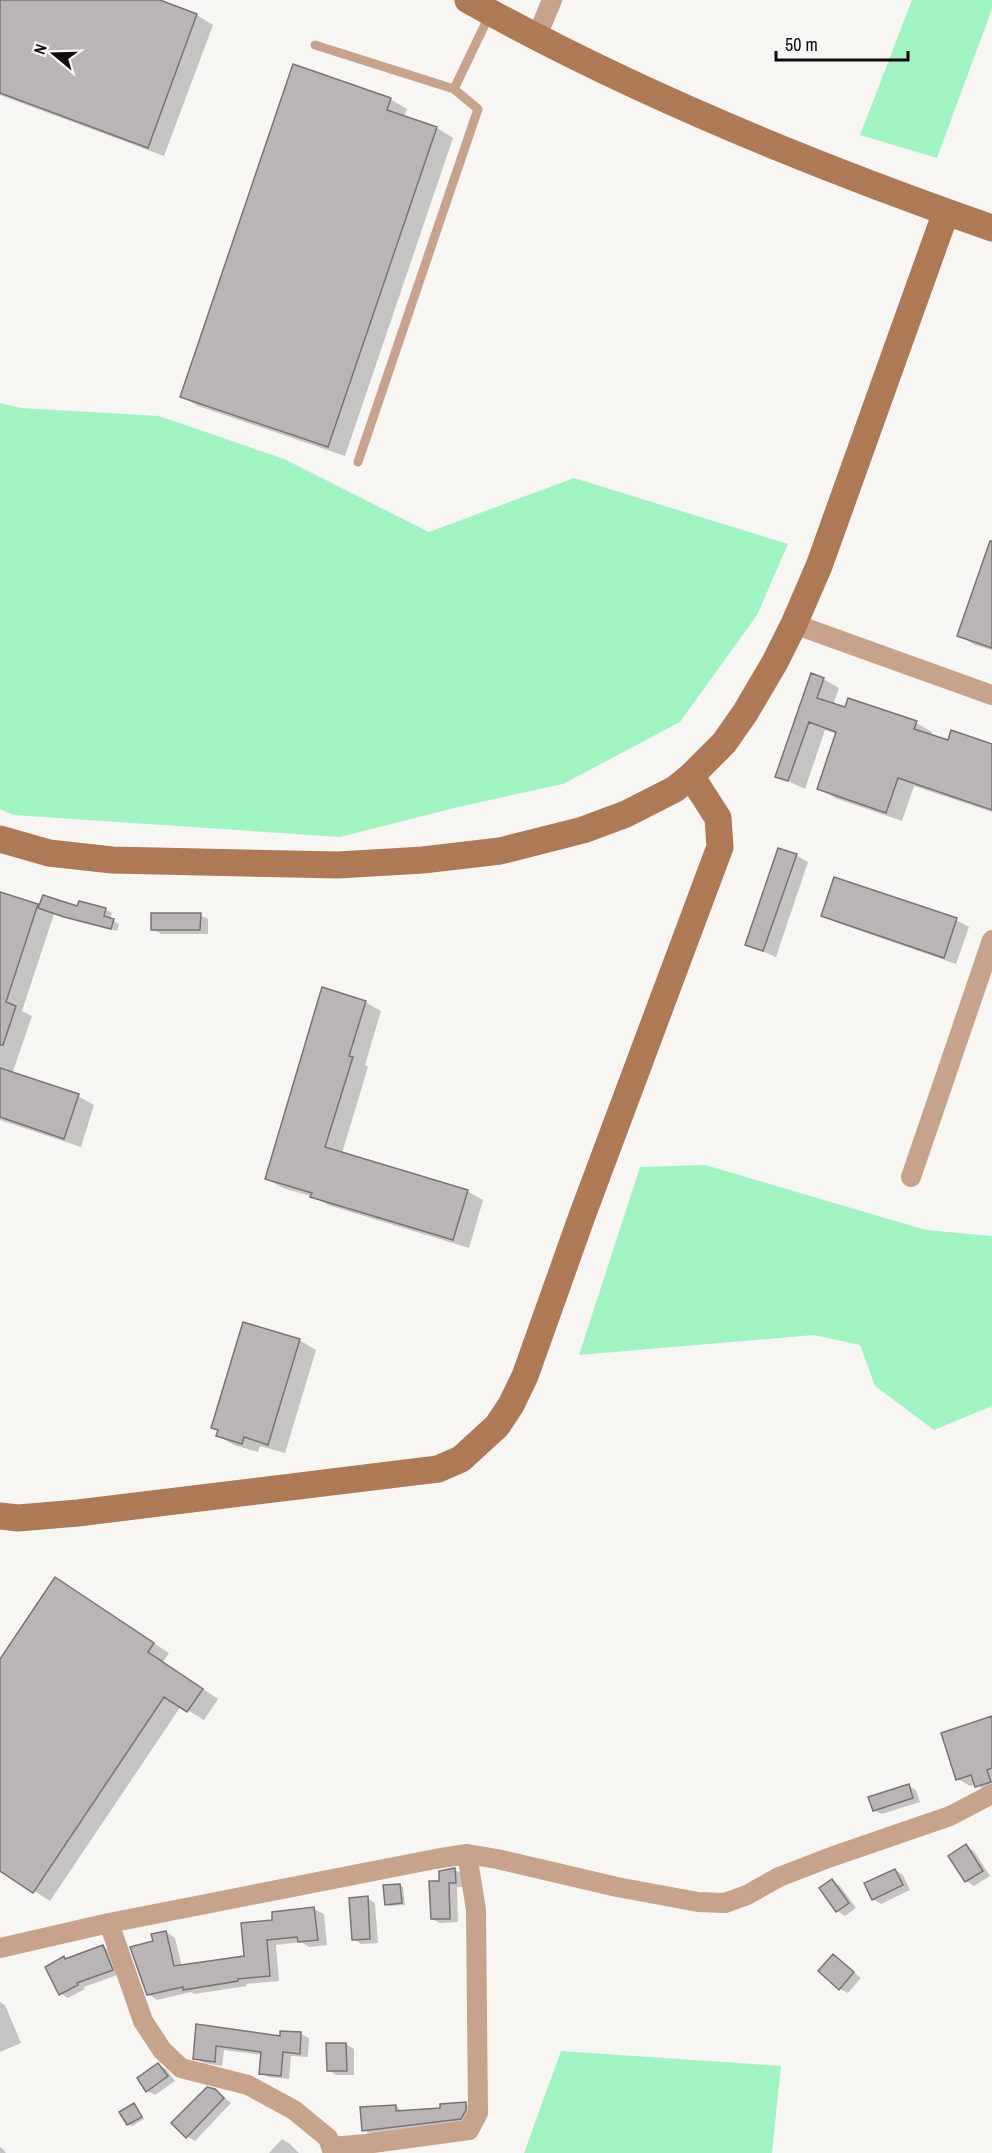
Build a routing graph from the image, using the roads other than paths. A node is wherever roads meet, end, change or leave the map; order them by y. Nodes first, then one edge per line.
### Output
1 (552, 0) edge
2 (479, 6) edge
3 (537, 36) junction
4 (315, 45) dead end
5 (454, 89) junction
6 (946, 212) junction
7 (992, 228) edge
8 (358, 462) dead end
9 (794, 624) junction
10 (992, 695) edge
11 (691, 776) junction
12 (0, 839) edge
13 (992, 940) edge
14 (911, 1177) dead end
15 (0, 1516) edge
16 (992, 1794) edge
17 (467, 1854) junction
18 (109, 1923) junction
19 (0, 1948) edge
20 (332, 2150) edge

1 - 3 street
2 - 3 street
2 - 5 lane
3 - 6 street
4 - 5 lane
5 - 8 lane
6 - 7 street
6 - 9 street
9 - 10 street
9 - 11 street
11 - 12 street
11 - 15 street
13 - 14 street
16 - 17 street
17 - 18 street
17 - 20 street
18 - 19 street
18 - 20 street

